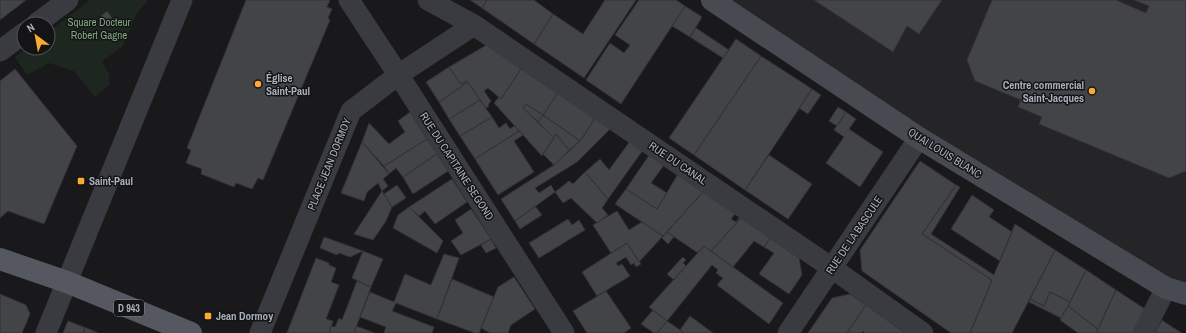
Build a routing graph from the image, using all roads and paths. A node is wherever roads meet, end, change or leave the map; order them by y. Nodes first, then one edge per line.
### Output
1 (68, 0) edge
2 (182, 0) edge
3 (349, 0) edge
4 (428, 0) edge
5 (712, 0) edge
6 (47, 16) edge
7 (474, 25) junction
8 (16, 39) edge
9 (0, 51) edge
10 (398, 75) junction
11 (919, 138) junction
12 (0, 259) edge
13 (832, 268) junction
14 (67, 282) junction
15 (1176, 291) edge
16 (46, 333) edge
17 (191, 333) edge
18 (260, 333) edge
19 (564, 333) edge
20 (788, 333) edge
21 (923, 333) edge
22 (1143, 333) edge

1 - 6 street
2 - 14 street
3 - 10 street, RUE DU CAPITAINE SEGOND
4 - 7 street, RUE DU CANAL
5 - 11 main road, QUAI LOUIS BLANC
7 - 10 street, PLACE JEAN DORMOY
7 - 13 street, RUE DU CANAL
8 - 9 street
10 - 18 street, PLACE JEAN DORMOY
10 - 19 street, RUE DU CAPITAINE SEGOND
11 - 13 street, RUE DE LA BASCULE
11 - 15 main road, QUAI LOUIS BLANC
12 - 14 main road, D 943
13 - 20 street, RUE DE LA BASCULE
13 - 21 street, RUE DU CANAL
14 - 16 street
14 - 17 main road, D 943
15 - 22 street

